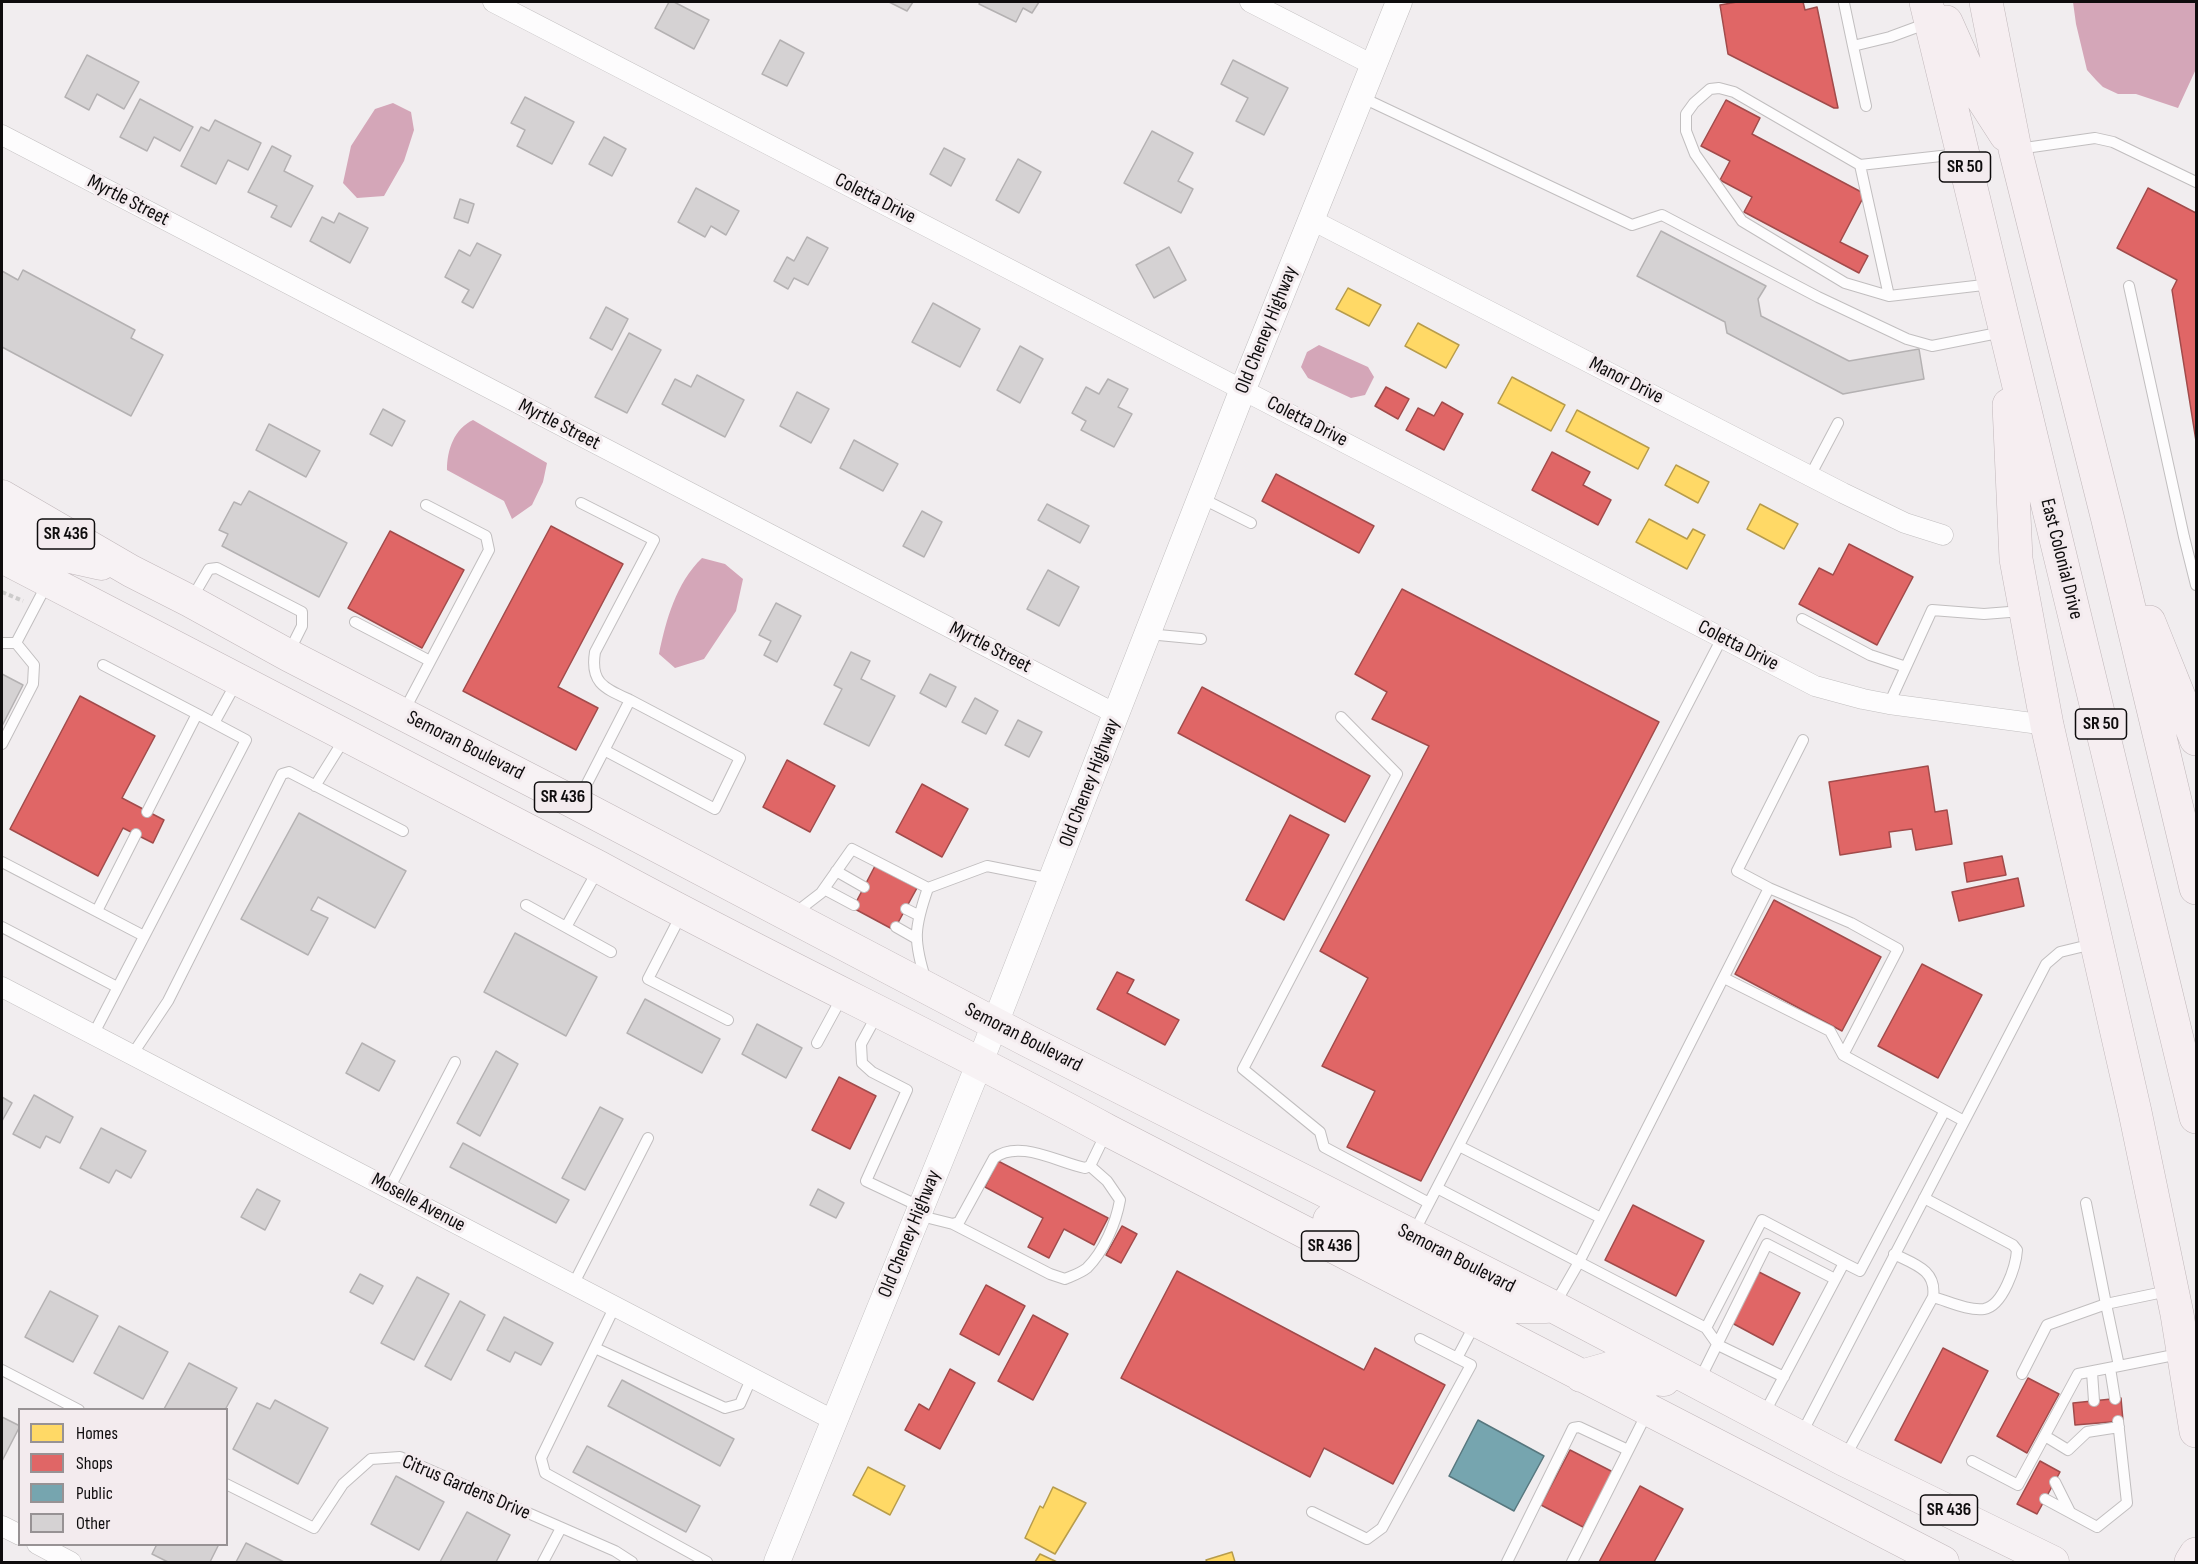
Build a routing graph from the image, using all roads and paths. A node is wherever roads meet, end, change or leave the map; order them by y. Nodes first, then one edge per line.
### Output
1 (493, 2) edge
2 (1250, 2) edge
3 (1399, 2) edge
4 (1986, 2) edge
5 (1844, 3) dead end
6 (1931, 8) edge
7 (1853, 46) junction
8 (1373, 65) junction
9 (1361, 96) junction
10 (1866, 106) dead end
11 (2, 135) edge
12 (2015, 150) junction
13 (1962, 154) junction
14 (1860, 165) junction
15 (2196, 182) edge
16 (1312, 220) junction
17 (1994, 284) junction
18 (2129, 286) dead end
19 (1889, 296) junction
20 (2006, 332) junction
21 (1243, 389) junction
22 (1838, 423) dead end
23 (1810, 476) junction
24 (2, 496) edge
25 (1201, 498) junction
26 (581, 503) dead end
27 (426, 505) dead end
28 (2108, 520) junction
29 (1251, 523) dead end
30 (2, 528) edge
31 (1943, 535) dead end
32 (2192, 546) edge
33 (2, 557) edge
34 (131, 571) junction
35 (48, 582) junction
36 (2196, 585) edge
37 (190, 601) junction
38 (2025, 610) junction
39 (1802, 619) dead end
40 (355, 622) dead end
41 (1147, 634) junction
42 (1722, 638) junction
43 (1201, 639) dead end
44 (2, 643) edge
45 (16, 643) junction
46 (288, 655) junction
47 (430, 661) junction
48 (103, 665) dead end
49 (1905, 667) junction
50 (241, 682) junction
51 (630, 700) junction
52 (1889, 704) junction
53 (196, 714) junction
54 (403, 714) junction
55 (1116, 714) junction
56 (1341, 717) dead end
57 (214, 723) junction
58 (2047, 725) junction
59 (346, 736) junction
60 (2196, 739) edge
61 (1803, 740) dead end
62 (2, 744) edge
63 (604, 750) junction
64 (315, 786) junction
65 (576, 804) junction
66 (147, 812) dead end
67 (403, 831) dead end
68 (136, 834) dead end
69 (2, 862) edge
70 (599, 867) junction
71 (836, 871) junction
72 (1052, 879) junction
73 (864, 886) dead end
74 (928, 888) junction
75 (1769, 888) junction
76 (2196, 888) edge
77 (824, 889) junction
78 (526, 905) dead end
79 (854, 905) dead end
80 (906, 909) dead end
81 (97, 911) junction
82 (682, 913) junction
83 (918, 915) junction
84 (790, 916) junction
85 (2, 927) edge
86 (566, 927) junction
87 (896, 927) dead end
88 (144, 936) junction
89 (917, 939) junction
90 (2097, 943) junction
91 (611, 952) dead end
92 (1724, 978) junction
93 (2, 987) edge
94 (117, 987) junction
95 (929, 989) junction
96 (844, 994) junction
97 (878, 1012) junction
98 (728, 1020) dead end
99 (995, 1024) junction
100 (93, 1035) junction
101 (817, 1043) dead end
102 (132, 1055) junction
103 (1843, 1055) junction
104 (455, 1062) dead end
105 (980, 1062) junction
106 (1944, 1112) junction
107 (2196, 1117) edge
108 (1964, 1121) junction
109 (1107, 1130) junction
110 (648, 1138) dead end
111 (1459, 1146) junction
112 (1090, 1166) junction
113 (1437, 1188) junction
114 (389, 1189) junction
115 (1924, 1198) junction
116 (1429, 1203) junction
117 (2086, 1203) dead end
118 (919, 1211) junction
119 (1270, 1214) junction
120 (1601, 1218) junction
121 (953, 1224) junction
122 (1412, 1237) junction
123 (1894, 1254) junction
124 (1579, 1262) junction
125 (1844, 1263) junction
126 (1835, 1279) junction
127 (573, 1285) junction
128 (2172, 1291) junction
129 (1933, 1297) junction
130 (2106, 1304) junction
131 (615, 1306) junction
132 (1554, 1307) junction
133 (1476, 1321) junction
134 (1706, 1328) junction
135 (1420, 1339) dead end
136 (1718, 1345) junction
137 (595, 1348) junction
138 (2183, 1353) junction
139 (1457, 1358) junction
140 (2114, 1367) junction
141 (2, 1370) edge
142 (2092, 1372) junction
143 (2022, 1374) dead end
144 (1581, 1376) junction
145 (752, 1377) junction
146 (1784, 1377) junction
147 (1698, 1383) junction
148 (2115, 1399) dead end
149 (2094, 1401) dead end
150 (76, 1408) edge
151 (1648, 1410) junction
152 (1762, 1417) junction
153 (834, 1420) junction
154 (2196, 1431) edge
155 (2045, 1436) junction
156 (1800, 1437) junction
157 (1628, 1450) junction
158 (1844, 1460) junction
159 (1972, 1461) dead end
160 (2055, 1482) dead end
161 (228, 1485) edge
162 (2046, 1499) dead end
163 (1312, 1512) dead end
164 (2070, 1512) junction
165 (2, 1526) edge
166 (561, 1527) junction
167 (18, 1534) edge
168 (39, 1546) edge
169 (2196, 1554) edge
170 (71, 1563) edge
171 (543, 1563) edge
172 (632, 1563) edge
173 (707, 1563) edge
174 (777, 1563) edge
175 (1507, 1563) edge
176 (1572, 1563) edge
177 (1943, 1563) edge
178 (2053, 1563) edge
179 (2191, 1563) edge

1 - 21 street, Coletta Drive
2 - 8 street
3 - 8 street, Old Cheney Highway
4 - 12 highway, SR 50
5 - 7 lane
6 - 7 lane
6 - 12 highway
6 - 13 highway, East Colonial Drive / SR 50
7 - 10 lane
8 - 9 street, Old Cheney Highway
9 - 16 street, Old Cheney Highway
9 - 20 lane
11 - 55 street, Myrtle Street
12 - 15 lane
12 - 28 highway, SR 50
13 - 14 lane
13 - 17 highway, East Colonial Drive / SR 50
14 - 19 lane
14 - 19 lane
16 - 21 street, Old Cheney Highway
16 - 23 street, Manor Drive
17 - 19 lane
17 - 20 highway, East Colonial Drive / SR 50
18 - 32 lane
20 - 38 highway
20 - 107 highway, East Colonial Drive / SR 50
21 - 25 street, Old Cheney Highway
21 - 42 street, Coletta Drive
22 - 23 lane
23 - 31 street, Manor Drive
24 - 34 main road, Semoran Boulevard / SR 436
25 - 29 lane
25 - 41 street, Old Cheney Highway
26 - 51 lane
27 - 47 lane
28 - 60 highway
28 - 76 highway, SR 50
30 - 34 main road
32 - 36 lane
33 - 35 main road, Semoran Boulevard / SR 436
34 - 37 main road, Semoran Boulevard / SR 436
35 - 45 lane
35 - 50 main road, Semoran Boulevard / SR 436
37 - 46 main road, Semoran Boulevard / SR 436
37 - 46 lane
38 - 49 lane
38 - 58 highway
39 - 49 lane
40 - 47 lane
41 - 43 lane
41 - 55 street, Old Cheney Highway
42 - 52 street, Coletta Drive
42 - 111 lane
44 - 45 lane
45 - 62 lane
46 - 54 main road, Semoran Boulevard / SR 436
47 - 54 lane
48 - 53 lane
49 - 52 lane
50 - 57 lane
50 - 59 main road, Semoran Boulevard / SR 436
51 - 63 lane
51 - 63 lane
52 - 58 street, Coletta Drive
53 - 57 lane
53 - 66 lane
54 - 65 main road, Semoran Boulevard / SR 436
55 - 72 street, Old Cheney Highway
56 - 116 lane
57 - 88 lane
58 - 90 highway
59 - 64 lane
59 - 65 main road
59 - 70 main road, Semoran Boulevard / SR 436
61 - 75 lane
63 - 65 lane
64 - 67 lane
64 - 102 lane
65 - 84 main road, Semoran Boulevard / SR 436
68 - 81 lane
69 - 81 lane
70 - 82 main road, Semoran Boulevard / SR 436
70 - 86 lane
71 - 73 lane
71 - 74 lane
71 - 77 lane
72 - 74 lane
72 - 99 street, Old Cheney Highway
74 - 83 lane
75 - 92 lane
75 - 103 lane
77 - 79 lane
77 - 84 lane
78 - 86 lane
80 - 83 lane
81 - 88 lane
82 - 96 main road, Semoran Boulevard / SR 436
82 - 98 lane
83 - 89 lane
84 - 95 main road, Semoran Boulevard / SR 436
85 - 94 lane
86 - 91 lane
87 - 89 lane
88 - 94 lane
89 - 95 lane
90 - 108 lane
90 - 128 highway
92 - 103 lane
92 - 120 lane
93 - 100 street, Moselle Avenue
94 - 100 lane
95 - 99 main road, Semoran Boulevard / SR 436
96 - 97 main road, Semoran Boulevard / SR 436
96 - 101 lane
97 - 105 main road, Semoran Boulevard / SR 436
97 - 118 lane
99 - 105 street, Old Cheney Highway
99 - 122 main road, Semoran Boulevard / SR 436
100 - 102 street, Moselle Avenue
102 - 114 street, Moselle Avenue
103 - 106 lane
104 - 114 lane
105 - 109 main road, Semoran Boulevard / SR 436
105 - 118 street, Old Cheney Highway
106 - 108 lane
106 - 125 lane
108 - 115 lane
109 - 112 lane
109 - 119 main road, Semoran Boulevard / SR 436
110 - 127 lane
111 - 113 lane
111 - 120 lane
112 - 121 lane
112 - 121 lane
113 - 116 lane
113 - 124 lane
114 - 127 street, Moselle Avenue
115 - 123 lane
115 - 129 lane
116 - 122 lane
117 - 130 lane
118 - 121 lane
118 - 153 street, Old Cheney Highway
119 - 132 main road
119 - 133 main road, Semoran Boulevard / SR 436
120 - 124 lane
122 - 132 main road, Semoran Boulevard / SR 436
123 - 129 lane
123 - 156 lane
124 - 132 lane
124 - 134 lane
125 - 126 lane
125 - 134 lane
126 - 136 lane
126 - 146 lane
127 - 131 street, Moselle Avenue
128 - 130 lane
128 - 138 highway
129 - 158 lane
130 - 140 lane
130 - 143 lane
131 - 137 lane
131 - 145 street, Moselle Avenue
132 - 147 main road, Semoran Boulevard / SR 436
133 - 139 lane
133 - 144 main road, Semoran Boulevard / SR 436
134 - 136 lane
135 - 139 lane
136 - 146 lane
136 - 147 lane
137 - 145 lane
137 - 173 lane
138 - 140 lane
138 - 154 highway
139 - 163 lane
140 - 142 lane
140 - 148 lane
141 - 150 lane
142 - 149 lane
142 - 155 lane
144 - 147 main road
144 - 151 main road, Semoran Boulevard / SR 436
145 - 153 street, Moselle Avenue
146 - 152 lane
147 - 152 main road, Semoran Boulevard / SR 436
151 - 157 lane
151 - 177 main road, Semoran Boulevard / SR 436
152 - 156 main road, Semoran Boulevard / SR 436
153 - 174 street, Old Cheney Highway
155 - 159 lane
155 - 164 lane
156 - 158 main road, Semoran Boulevard / SR 436
157 - 175 lane
157 - 176 lane
158 - 178 main road, Semoran Boulevard / SR 436
160 - 164 lane
161 - 166 lane, Citrus Gardens Drive
162 - 164 lane
165 - 167 street
166 - 171 lane
166 - 172 lane, Citrus Gardens Drive
168 - 170 street
169 - 179 highway

